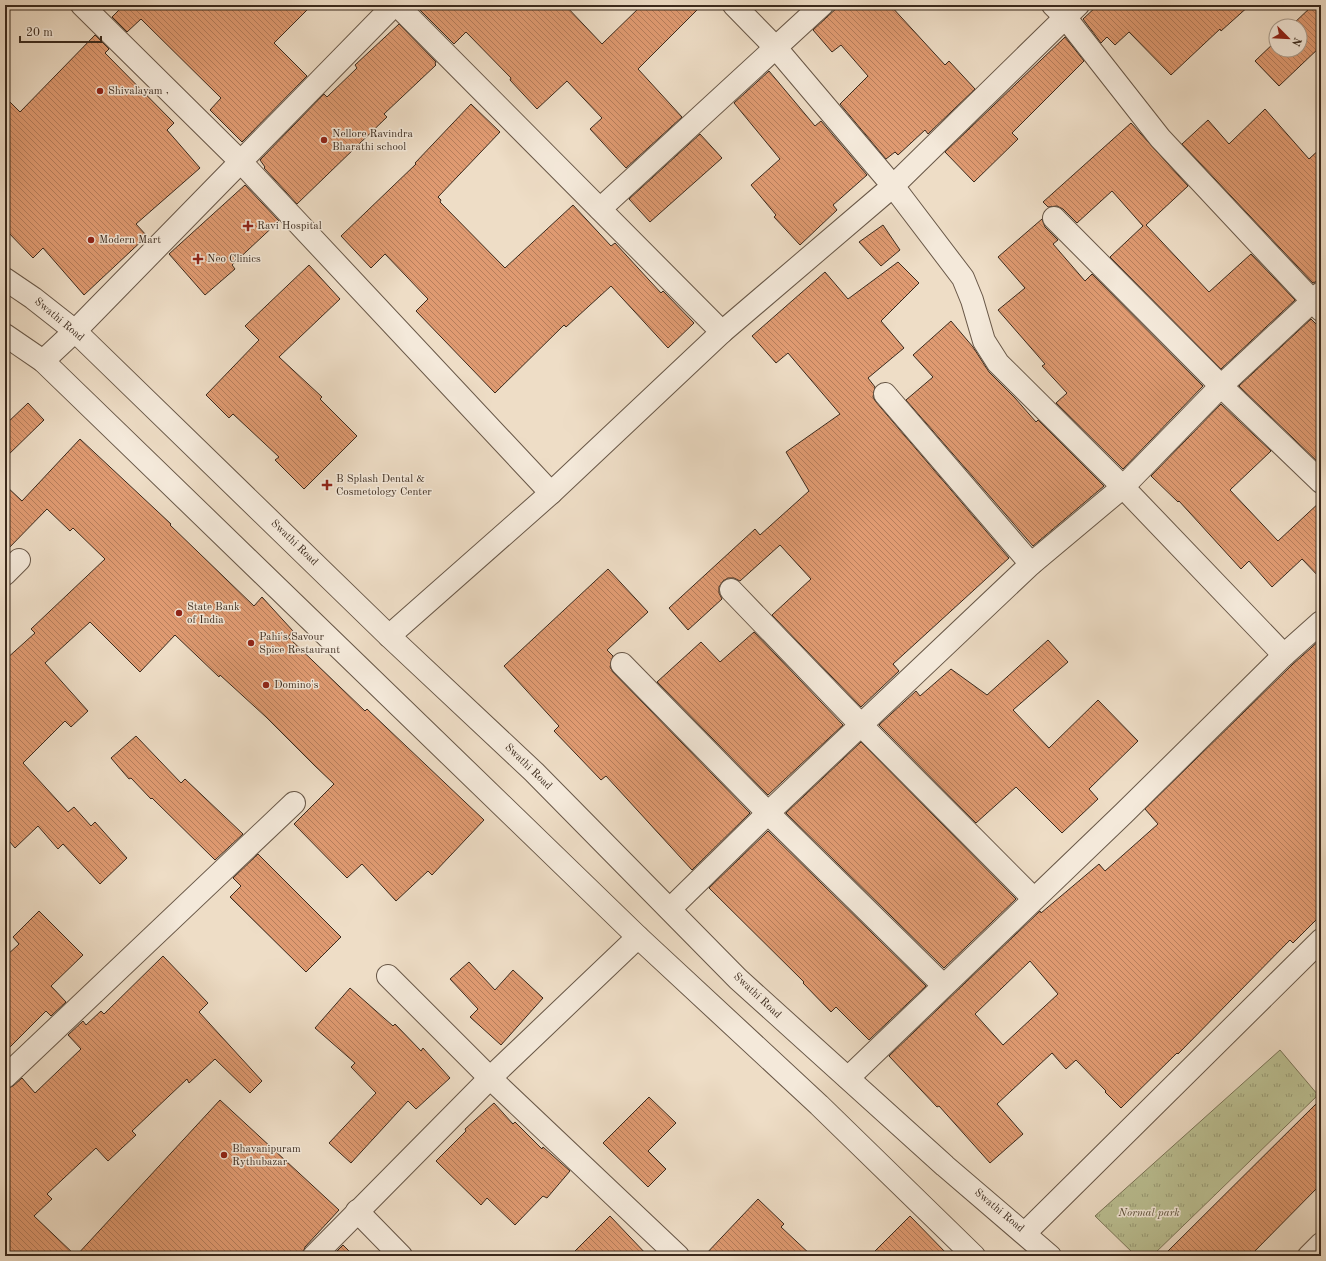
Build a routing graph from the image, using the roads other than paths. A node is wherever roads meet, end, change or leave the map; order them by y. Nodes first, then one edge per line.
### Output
1 (82, 5) edge
2 (394, 5) edge
3 (397, 5) edge
4 (734, 5) edge
5 (822, 5) edge
6 (1065, 9) edge
7 (776, 48) junction
8 (240, 161) junction
9 (893, 186) junction
10 (600, 209) junction
11 (1054, 218) dead end
12 (5, 279) edge
13 (1318, 301) edge
14 (75, 331) junction
15 (722, 332) junction
16 (5, 335) edge
17 (43, 361) junction
18 (1221, 386) junction
19 (885, 394) dead end
20 (1321, 482) edge
21 (1123, 487) junction
22 (551, 493) junction
23 (1031, 564) junction
24 (731, 590) dead end
25 (1321, 622) edge
26 (389, 636) junction
27 (1284, 654) junction
28 (622, 664) dead end
29 (861, 725) junction
30 (294, 802) dead end
31 (768, 813) junction
32 (1034, 898) junction
33 (670, 910) junction
34 (1321, 940) edge
35 (626, 947) junction
36 (388, 976) dead end
37 (943, 985) junction
38 (5, 1077) edge
39 (490, 1078) junction
40 (848, 1078) junction
41 (356, 1211) junction
42 (1025, 1233) junction
43 (1321, 1244) edge
44 (314, 1256) edge
45 (401, 1256) edge
46 (678, 1256) edge
47 (974, 1256) edge
48 (1050, 1256) edge
49 (1309, 1256) edge

1 - 8 street
2 - 8 street
3 - 10 street
4 - 7 street
5 - 7 street
6 - 9 street
6 - 13 street
7 - 9 street
7 - 10 street
8 - 14 street
8 - 22 street
9 - 15 street
9 - 21 street
10 - 15 street
11 - 18 street
12 - 14 street, Swathi Road
13 - 18 street
14 - 17 street
14 - 26 street, Swathi Road
15 - 22 street
16 - 17 street
17 - 35 street
18 - 20 street
18 - 21 street
19 - 23 street
21 - 23 street
21 - 27 street
22 - 26 street
23 - 29 street
24 - 29 street
25 - 27 street
26 - 33 street, Swathi Road
27 - 32 street
28 - 31 street
29 - 31 street
29 - 32 street
30 - 38 street
31 - 33 street
31 - 37 street
32 - 37 street
33 - 40 street, Swathi Road
34 - 42 street
35 - 39 street
35 - 47 street
36 - 39 street
37 - 40 street
39 - 41 street
39 - 46 street
40 - 42 street, Swathi Road
41 - 44 street
41 - 45 street
42 - 48 street, Swathi Road
43 - 49 street

